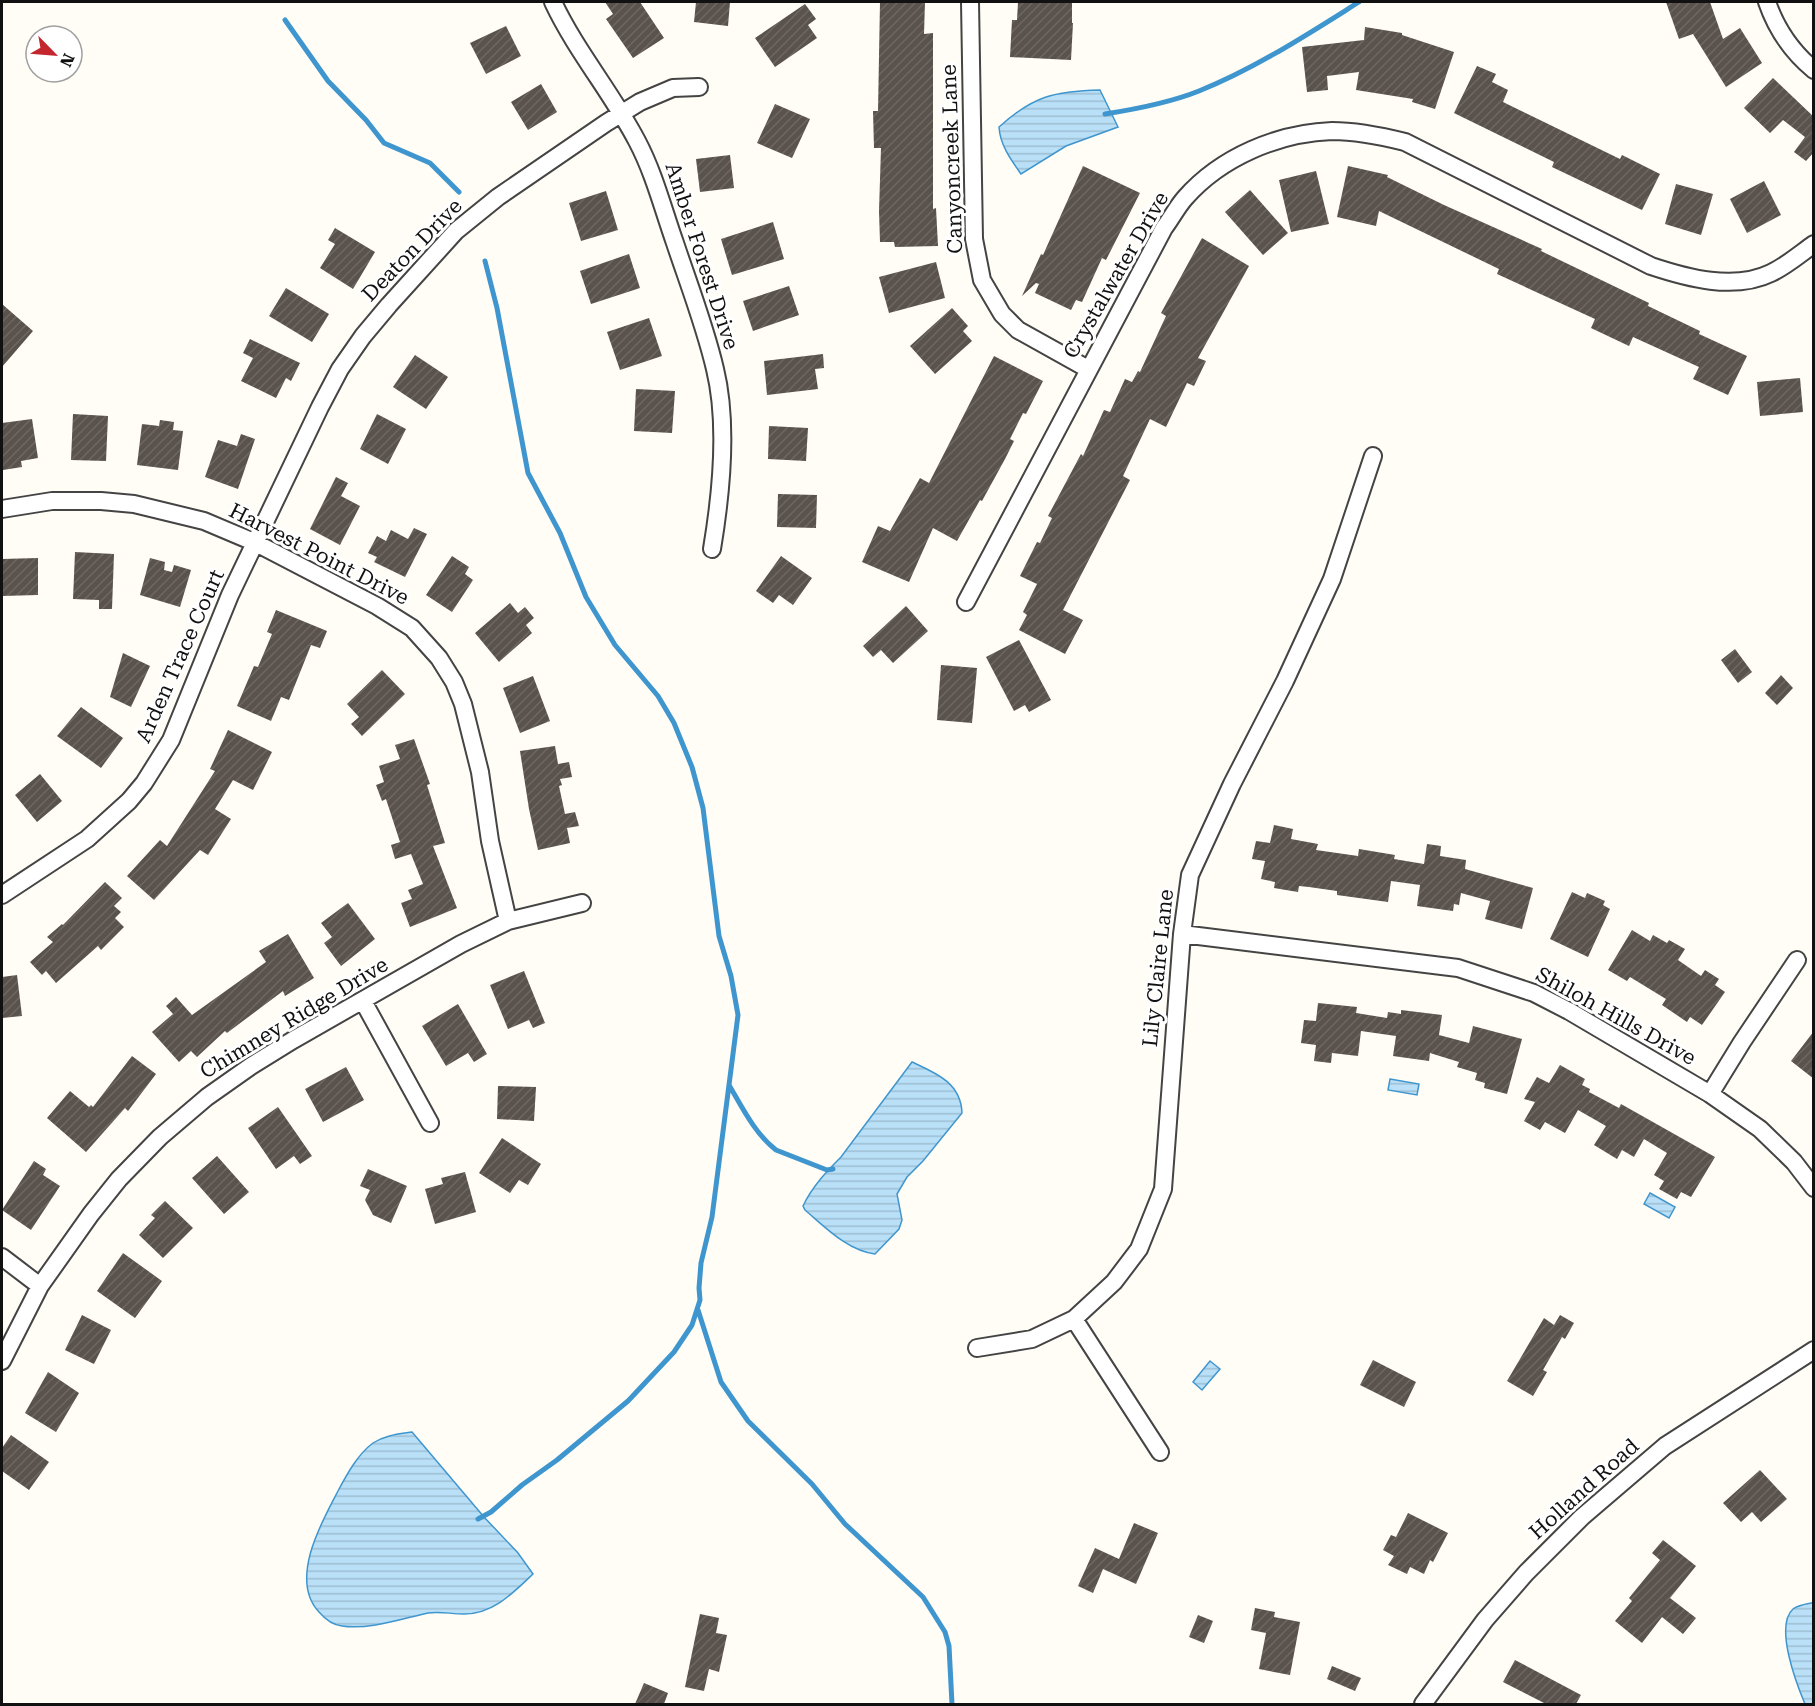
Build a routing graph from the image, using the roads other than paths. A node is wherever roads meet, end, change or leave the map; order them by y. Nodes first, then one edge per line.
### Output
1 (553, 2) edge
2 (970, 2) edge
3 (1767, 2) edge
4 (1814, 70) edge
5 (699, 87) dead end
6 (620, 114) junction
7 (1814, 244) edge
8 (1088, 369) junction
9 (1373, 456) dead end
10 (2, 509) edge
11 (256, 543) junction
12 (712, 549) dead end
13 (966, 602) dead end
14 (2, 896) edge
15 (582, 903) dead end
16 (508, 921) junction
17 (1182, 934) junction
18 (1797, 960) dead end
19 (363, 1001) junction
20 (1710, 1094) junction
21 (430, 1123) dead end
22 (1814, 1188) edge
23 (2, 1257) edge
24 (40, 1286) junction
25 (1074, 1319) junction
26 (977, 1347) dead end
27 (1814, 1350) edge
28 (2, 1361) edge
29 (1160, 1452) dead end
30 (1423, 1704) edge

1 - 6 street, Amber Forest Drive
2 - 8 street, Canyoncreek Lane
3 - 4 street
5 - 6 street, Deaton Drive
6 - 11 street, Deaton Drive
6 - 12 street, Amber Forest Drive
7 - 8 street, Crystalwater Drive
8 - 13 street, Crystalwater Drive
9 - 17 street, Lily Claire Lane
10 - 11 street, Harvest Point Drive
11 - 14 street, Arden Trace Court
11 - 16 street, Harvest Point Drive
15 - 16 street, Chimney Ridge Drive
16 - 19 street, Chimney Ridge Drive
17 - 20 street, Shiloh Hills Drive
17 - 25 street, Lily Claire Lane
18 - 20 street
19 - 21 street
19 - 24 street, Chimney Ridge Drive
20 - 22 street, Shiloh Hills Drive
23 - 24 street
24 - 28 street, Chimney Ridge Drive
25 - 26 street, Lily Claire Lane
25 - 29 street
27 - 30 street, Holland Road

